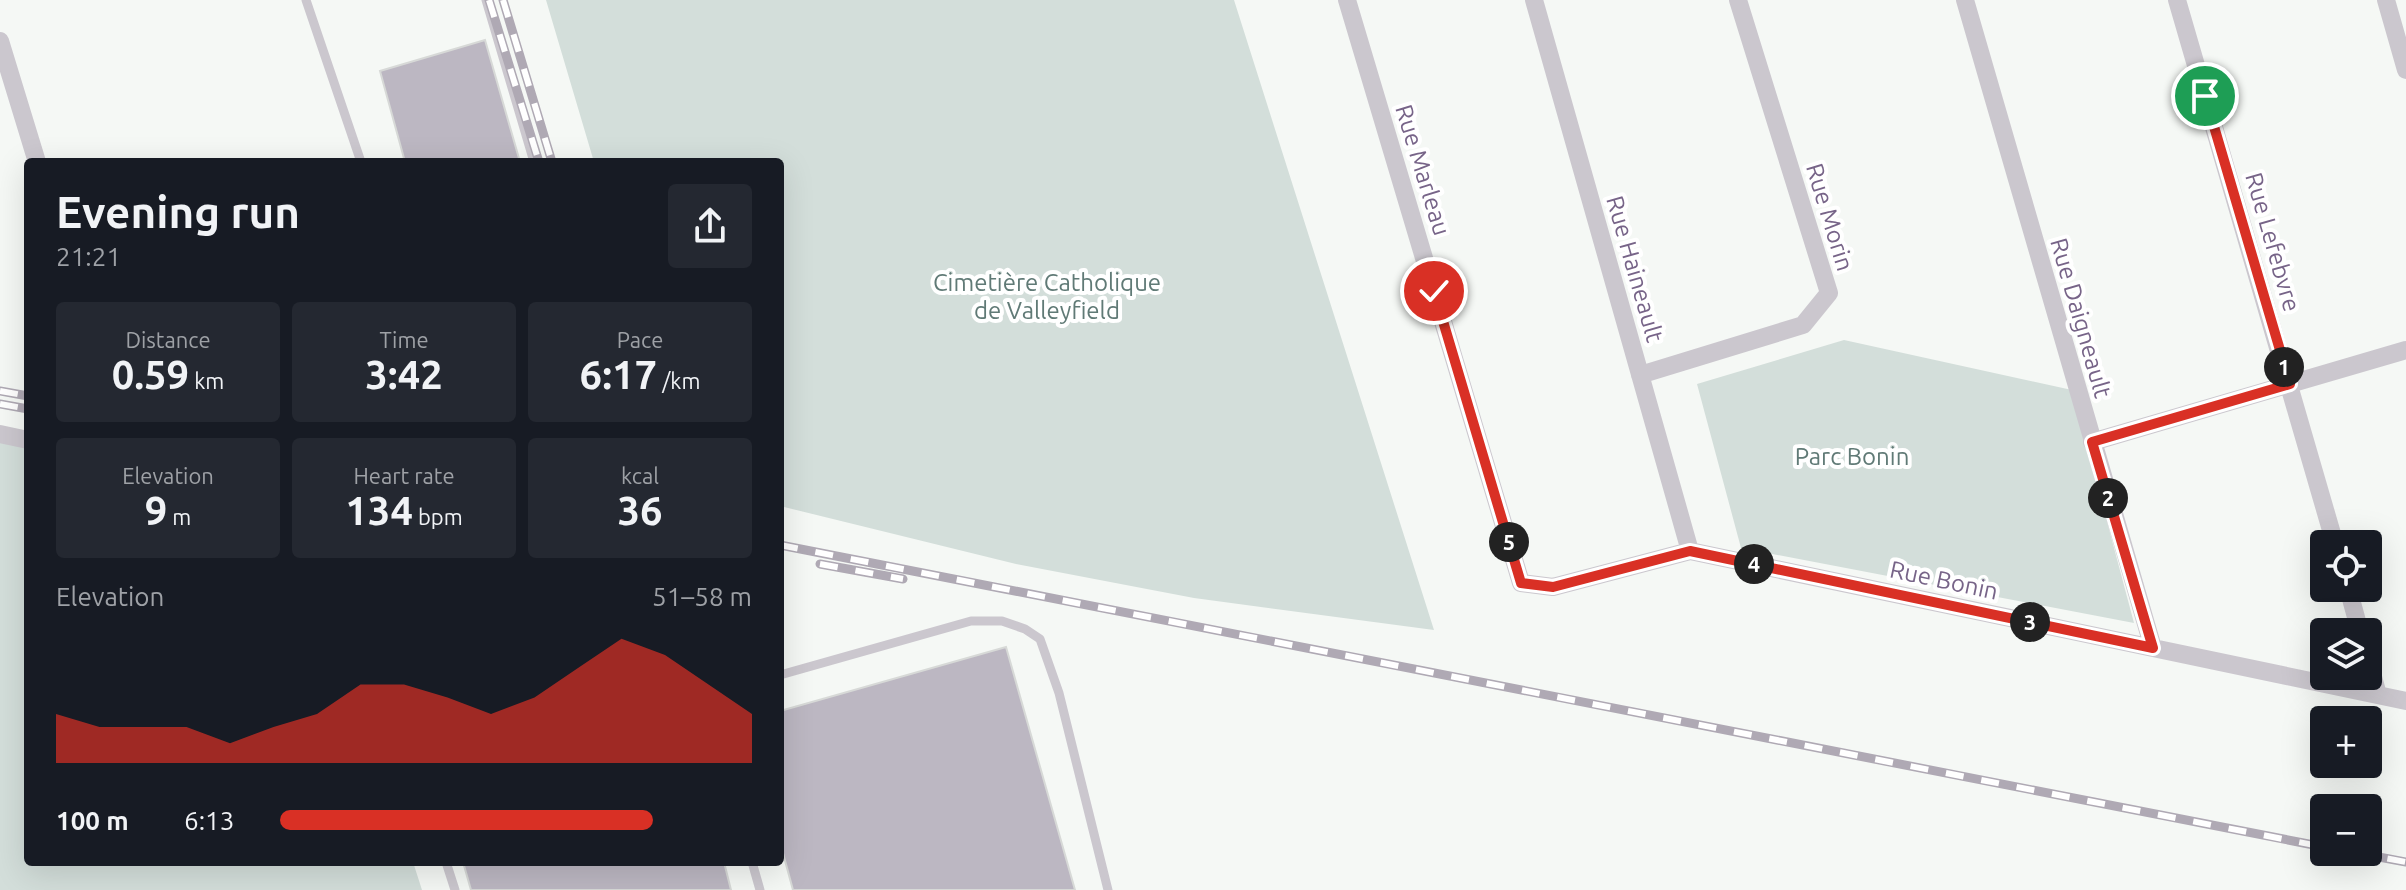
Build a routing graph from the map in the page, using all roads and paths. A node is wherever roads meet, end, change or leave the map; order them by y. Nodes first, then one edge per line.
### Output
1 (306, 0) edge
2 (486, 0) edge
3 (1347, 0) edge
4 (1534, 0) edge
5 (1738, 0) edge
6 (1965, 0) edge
7 (2177, 0) edge
8 (2386, 0) edge
9 (0, 41) edge
10 (2406, 70) edge
11 (36, 158) edge
12 (360, 158) edge
13 (533, 158) edge
14 (2406, 350) edge
15 (1640, 375) junction
16 (2290, 384) junction
17 (0, 434) edge
18 (24, 439) edge
19 (2092, 442) junction
20 (2331, 530) edge
21 (1690, 551) junction
22 (1521, 583) joint
23 (2153, 648) junction
24 (784, 674) edge
25 (2377, 690) edge
26 (2378, 695) junction
27 (2406, 701) edge
28 (447, 866) edge
29 (753, 866) edge
30 (455, 890) edge
31 (760, 890) edge
32 (1108, 890) edge

1 - 12 lane
2 - 13 lane
3 - 22 street, Rue Marleau
4 - 15 street, Rue Haineault
5 - 15 street, Rue Morin
6 - 19 street, Rue Daigneault
7 - 16 street, Rue Lefebvre
8 - 10 street
9 - 11 street
14 - 16 street
15 - 21 street, Rue Haineault
16 - 19 street
16 - 20 street, Rue Lefebvre
17 - 18 street
19 - 23 street, Rue Daigneault
21 - 22 street, Rue Bonin
21 - 23 street, Rue Bonin
23 - 26 street, Rue Bonin
24 - 32 lane
25 - 26 street
26 - 27 street, Rue Bonin
28 - 30 lane
29 - 31 lane

